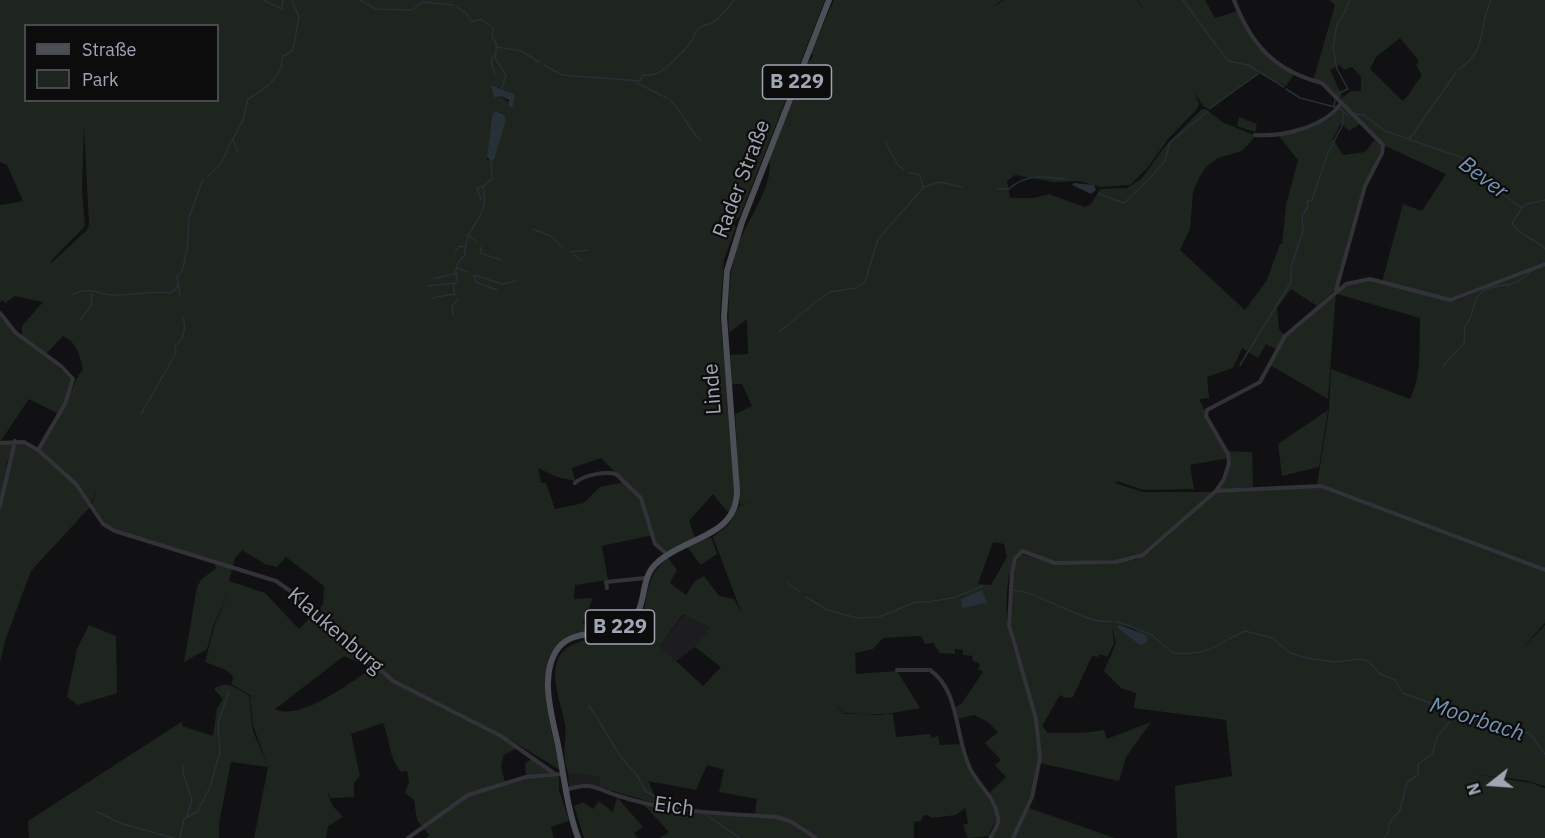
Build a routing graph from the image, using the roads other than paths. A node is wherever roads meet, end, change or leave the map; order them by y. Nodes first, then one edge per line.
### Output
1 (828, 0) edge
2 (1234, 0) edge
3 (1341, 103) junction
4 (1255, 135) dead end
5 (1545, 264) edge
6 (1336, 290) junction
7 (724, 305) joint
8 (0, 313) edge
9 (15, 441) junction
10 (0, 443) edge
11 (38, 450) junction
12 (575, 483) dead end
13 (1216, 491) junction
14 (0, 506) edge
15 (667, 554) junction
16 (1545, 570) edge
17 (645, 578) junction
18 (607, 588) dead end
19 (897, 670) dead end
20 (555, 774) junction
21 (563, 774) junction
22 (566, 790) junction
23 (408, 838) edge
24 (578, 838) edge
25 (816, 838) edge
26 (990, 838) edge
27 (1013, 838) edge

1 - 7 main road, Rader Straße / B 229
2 - 3 street
3 - 4 street
3 - 6 street
5 - 6 street
6 - 13 street
7 - 15 main road, Linde / B 229
8 - 11 street
9 - 10 street
9 - 11 street
9 - 14 street
11 - 20 street, Klaukenburg
12 - 15 street
13 - 16 street
13 - 27 street
15 - 17 main road, B 229
17 - 18 street
17 - 21 main road, B 229
19 - 26 street
20 - 21 street
20 - 23 street
21 - 22 main road, B 229
22 - 24 main road, B 229
22 - 25 street, Eich

